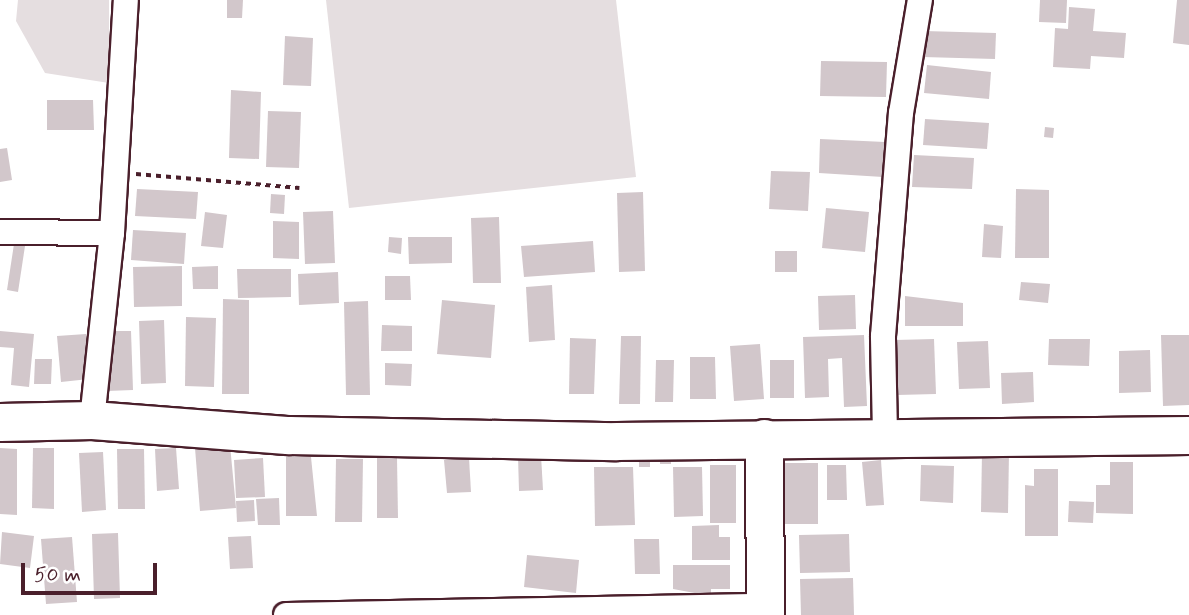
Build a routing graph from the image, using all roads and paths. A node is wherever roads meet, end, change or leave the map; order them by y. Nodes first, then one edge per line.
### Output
1 (126, 0) edge
2 (920, 0) edge
3 (117, 172) junction
4 (299, 188) dead end
5 (0, 232) edge
6 (112, 233) junction
7 (92, 419) junction
8 (0, 422) edge
9 (885, 434) junction
10 (1189, 435) edge
11 (764, 438) junction
12 (766, 610) edge
13 (286, 615) edge

1 - 3 street
2 - 9 street
3 - 4 path
3 - 6 street
5 - 6 street
6 - 7 street
7 - 8 highway
7 - 11 highway
9 - 10 highway
9 - 11 highway
11 - 12 highway
12 - 13 street

